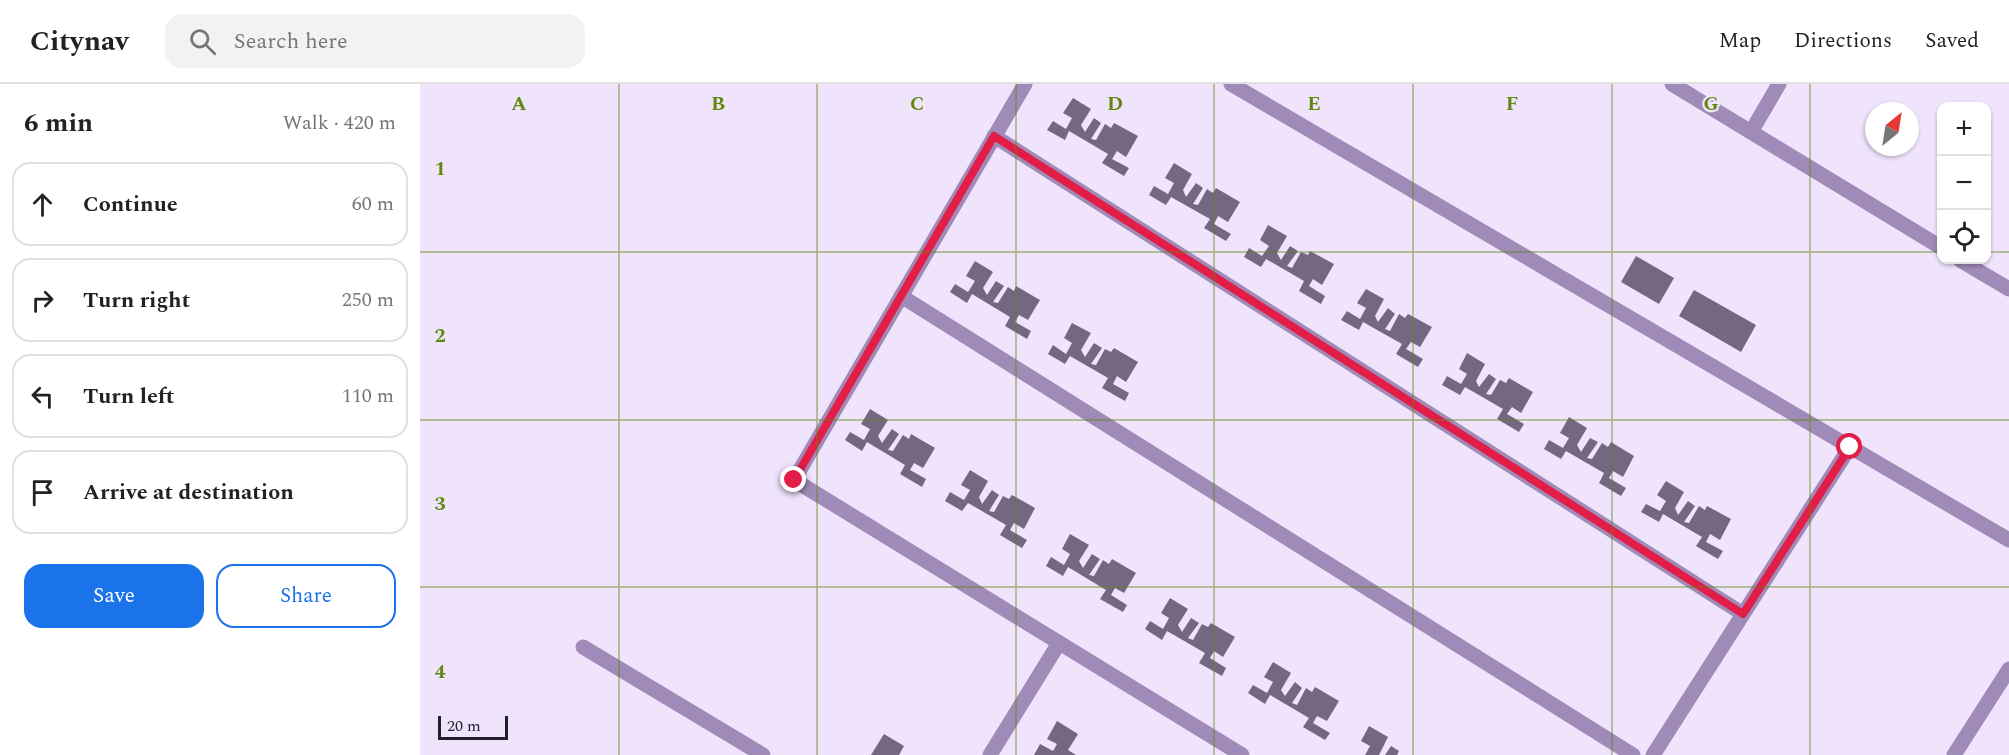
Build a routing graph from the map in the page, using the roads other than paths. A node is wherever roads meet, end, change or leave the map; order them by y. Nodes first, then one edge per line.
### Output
1 (1024, 84) edge
2 (1231, 84) edge
3 (1672, 84) edge
4 (1779, 84) edge
5 (1751, 132) junction
6 (994, 136) junction
7 (1937, 246) edge
8 (1967, 264) edge
9 (2009, 289) edge
10 (901, 296) junction
11 (1850, 447) junction
12 (2009, 540) edge
13 (1743, 614) junction
14 (1059, 643) junction
15 (583, 646) dead end
16 (2009, 669) edge
17 (763, 755) edge
18 (990, 755) edge
19 (1242, 755) edge
20 (1633, 755) edge
21 (1653, 755) edge
22 (1954, 755) edge

1 - 6 street
2 - 11 street
3 - 5 street
4 - 5 street
5 - 7 street
6 - 10 street
6 - 13 street
8 - 9 street
10 - 14 street
10 - 20 street
11 - 12 street
11 - 13 street
13 - 21 street
14 - 18 street
14 - 19 street
15 - 17 street
16 - 22 street

